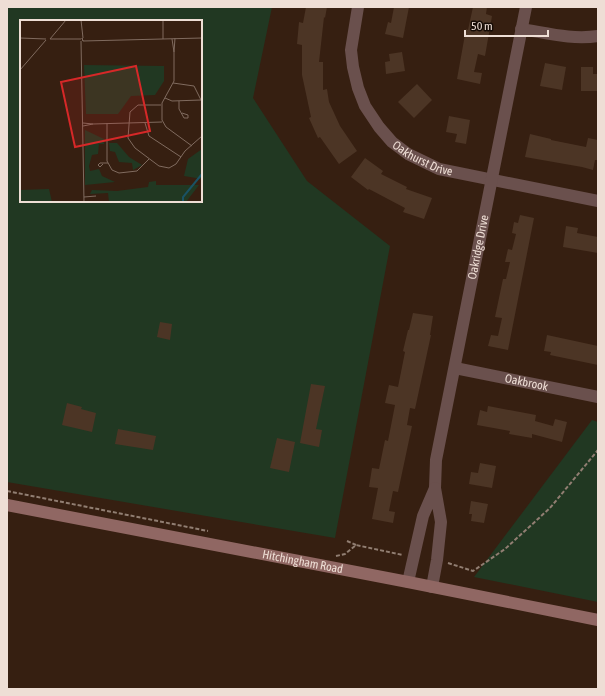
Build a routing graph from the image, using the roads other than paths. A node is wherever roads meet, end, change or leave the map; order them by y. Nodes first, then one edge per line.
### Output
1 (358, 7) edge
2 (526, 7) edge
3 (522, 28) junction
4 (598, 36) edge
5 (492, 180) junction
6 (598, 201) edge
7 (455, 368) junction
8 (598, 397) edge
9 (435, 488) junction
10 (7, 505) edge
11 (408, 582) junction
12 (432, 588) junction
13 (598, 620) edge

1 - 5 street, Oakhurst Drive
2 - 3 street, Oakridge Drive
3 - 4 street
3 - 5 street, Oakridge Drive
5 - 6 street, Oakhurst Drive
5 - 7 street, Oakridge Drive
7 - 8 street, Oakbrook
7 - 9 street, Oakridge Drive
9 - 11 street, Oakridge Drive
9 - 12 street, Oakridge Drive
10 - 11 street, Hitchingham Road
11 - 12 street, Hitchingham Road
12 - 13 street, Hitchingham Road

